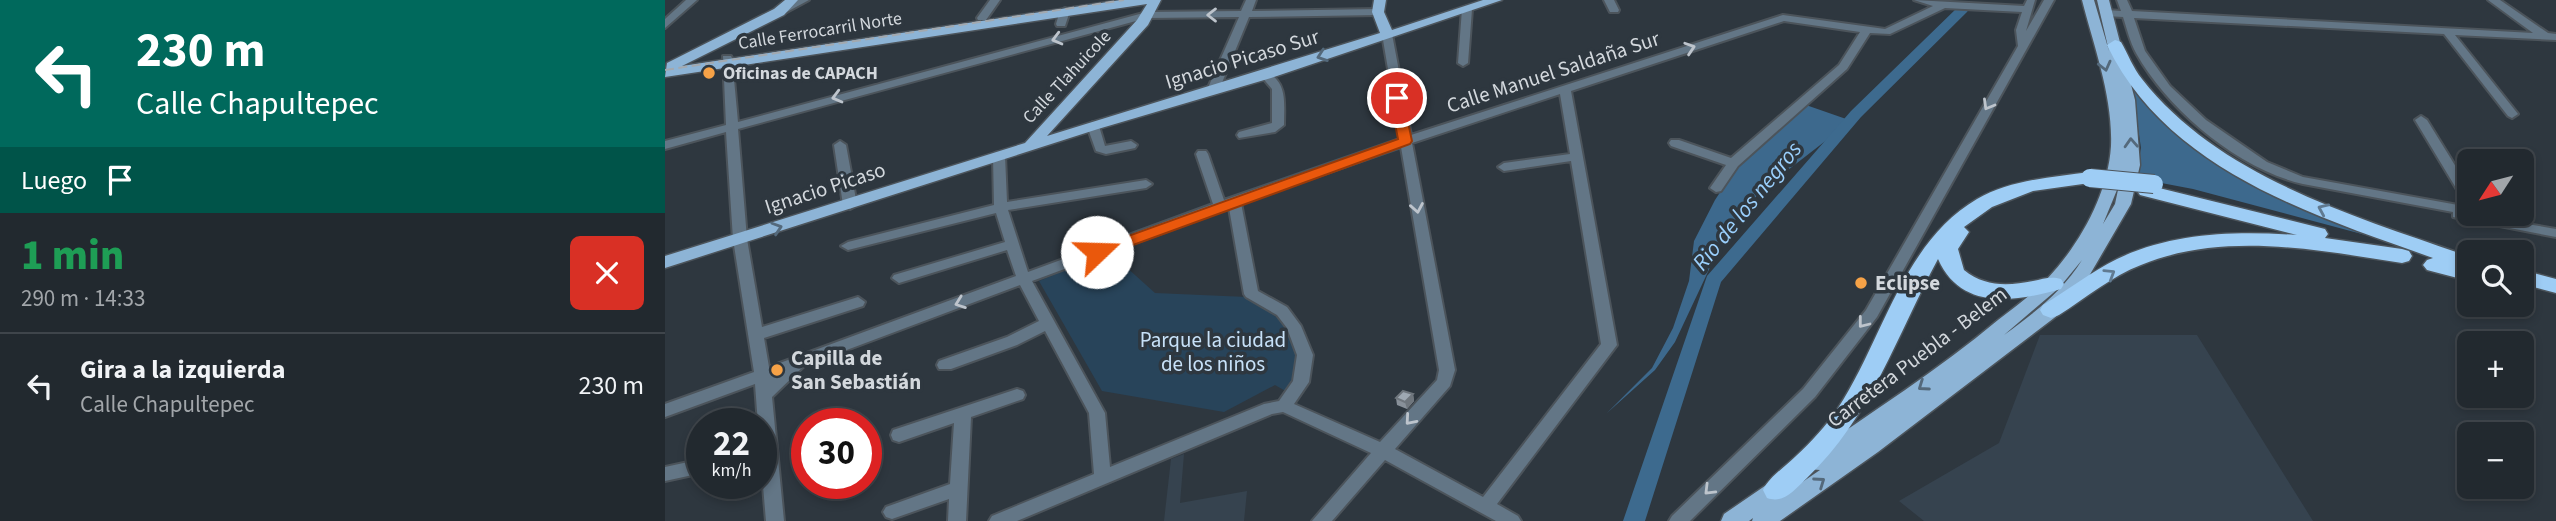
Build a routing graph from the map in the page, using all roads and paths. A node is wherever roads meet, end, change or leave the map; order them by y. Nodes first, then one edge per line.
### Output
1 (692, 0) edge
2 (792, 0) edge
3 (804, 0) edge
4 (995, 0) edge
5 (1092, 0) edge
6 (1155, 0) edge
7 (1251, 0) edge
8 (1496, 0) edge
9 (1913, 0) edge
10 (1920, 0) edge
11 (2049, 0) edge
12 (2088, 0) edge
13 (2122, 0) edge
14 (2493, 0) edge
15 (1986, 3) edge
16 (2029, 4) edge
17 (1943, 5) junction
18 (1379, 6) edge
19 (2105, 7) edge
20 (1147, 8) edge
21 (1467, 9) junction
22 (779, 12) junction
23 (1926, 14) junction
24 (2130, 15) junction
25 (1245, 16) junction
26 (982, 18) junction
27 (665, 25) edge
28 (1866, 31) junction
29 (2447, 32) junction
30 (1387, 34) junction
31 (2551, 37) edge
32 (2115, 44) junction
33 (2023, 46) junction
34 (727, 60) junction
35 (1463, 63) dead end
36 (667, 68) edge
37 (1266, 75) junction
38 (1565, 88) junction
39 (1213, 90) junction
40 (2512, 114) dead end
41 (2421, 120) dead end
42 (732, 126) junction
43 (1093, 126) junction
44 (1243, 135) dead end
45 (1405, 141) junction
46 (1675, 143) dead end
47 (665, 145) edge
48 (840, 145) dead end
49 (1030, 145) junction
50 (1131, 145) dead end
51 (1202, 154) dead end
52 (999, 156) junction
53 (1576, 157) junction
54 (1733, 163) junction
55 (1504, 167) dead end
56 (2457, 178) edge
57 (2091, 183) junction
58 (1146, 184) dead end
59 (2150, 187) junction
60 (1716, 188) dead end
61 (1234, 201) junction
62 (850, 205) junction
63 (1220, 206) junction
64 (1000, 208) junction
65 (2457, 211) edge
66 (2534, 223) edge
67 (2527, 226) edge
68 (2556, 227) edge
69 (2556, 233) edge
70 (740, 239) junction
71 (1013, 244) junction
72 (848, 246) dead end
73 (2402, 256) junction
74 (665, 262) edge
75 (2457, 263) edge
76 (2457, 264) edge
77 (2457, 265) edge
78 (898, 278) dead end
79 (1024, 280) junction
80 (2534, 280) edge
81 (2053, 284) junction
82 (2556, 286) edge
83 (2534, 291) edge
84 (2556, 297) edge
85 (858, 302) dead end
86 (2051, 310) junction
87 (1048, 323) junction
88 (755, 335) junction
89 (800, 360) junction
90 (945, 365) dead end
91 (762, 374) junction
92 (764, 395) junction
93 (1017, 395) dead end
94 (1277, 407) junction
95 (764, 408) edge
96 (665, 411) edge
97 (963, 415) junction
98 (899, 435) dead end
99 (1383, 451) junction
100 (686, 469) edge
101 (665, 474) edge
102 (1103, 479) junction
103 (959, 488) junction
104 (1776, 490) junction
105 (772, 499) edge
106 (1485, 507) junction
107 (892, 512) dead end
108 (775, 521) edge
109 (957, 521) edge
110 (998, 521) edge
111 (1321, 521) edge
112 (1512, 521) edge
113 (1678, 521) edge
114 (1732, 521) edge
115 (1763, 521) edge

1 - 27 street
2 - 22 main road
3 - 22 street
4 - 26 street
5 - 26 main road
6 - 20 main road, Calle Tlahuicole
7 - 25 street
8 - 21 main road, Ignacio Picaso Sur
9 - 23 street
10 - 17 street
11 - 33 street
12 -> 81 main road, Carretera Puebla - Belem
13 - 24 street
14 - 31 street
15 - 16 street, Calle Manuel Saldaña Sur
15 - 17 street, Calle Manuel Saldaña Sur
16 - 33 street, Calle Manuel Saldaña Sur
17 - 23 street, Calle Manuel Saldaña Sur
18 - 25 street
18 - 30 main road
19 - 24 street
19 - 32 main road, Carretera Puebla - Belem
25 -> 20 street
20 - 34 main road, Calle Ferrocarril Norte
20 -> 42 street
20 - 49 main road, Calle Tlahuicole
21 - 30 main road, Ignacio Picaso Sur
21 - 35 street
22 - 36 main road
23 - 28 street, Calle Manuel Saldaña Sur
24 - 29 street
24 - 65 street
25 - 39 street
26 - 34 main road
38 -> 28 street, Calle Manuel Saldaña Sur
28 - 54 street
29 - 31 street
29 - 40 street
30 -> 37 main road, Ignacio Picaso Sur
30 - 45 street
75 -> 32 highway
86 -> 32 main road, Carretera Puebla - Belem
33 -> 113 street
34 - 36 main road, Calle Ferrocarril Norte
34 - 42 street
37 - 39 main road, Ignacio Picaso Sur
37 - 44 street
38 - 45 street, Calle Manuel Saldaña Sur
38 - 53 street
39 - 43 main road, Ignacio Picaso Sur
41 - 56 street
42 - 47 street
42 - 70 street
43 - 49 main road, Ignacio Picaso Sur
43 - 50 street
45 - 61 street, Calle Manuel Saldaña Sur
45 -> 99 street
46 - 54 street
48 - 62 street
49 - 52 main road, Ignacio Picaso Sur
51 - 63 street
52 - 62 main road, Ignacio Picaso
52 - 64 street
53 - 55 street
53 - 106 street
54 - 60 street
57 - 59 highway
57 - 81 highway
57 - 104 highway
58 - 64 street
59 - 73 highway
59 - 76 highway
61 - 63 street, Calle Manuel Saldaña Sur
61 - 94 street
70 -> 62 main road, Ignacio Picaso
63 - 79 street, Calle Manuel Saldaña Sur
64 - 71 street
64 - 72 street
66 - 68 street
67 - 69 street
70 - 74 main road, Ignacio Picaso
70 - 88 street
71 - 78 street
71 - 79 street
73 - 77 highway
86 -> 73 highway
79 - 87 street
79 -> 89 street, Calle Manuel Saldaña Sur
80 - 82 highway
81 -> 104 main road, Carretera Puebla - Belem
83 - 84 highway
85 - 88 street
115 -> 86 main road, Carretera Puebla - Belem
87 - 90 street
87 - 102 street
88 - 91 street
89 - 91 street, Calle Manuel Saldaña Sur
89 - 92 street
91 - 92 street
91 - 96 street, Calle Manuel Saldaña Sur
92 - 95 street
93 - 97 street
94 - 99 street
94 - 102 street
97 - 98 street
97 - 103 street
99 - 106 street
99 - 111 street
100 - 101 street
102 - 110 street
103 - 107 street
103 - 109 street
104 - 114 main road, Carretera Puebla - Belem
105 - 108 street
106 - 112 street

